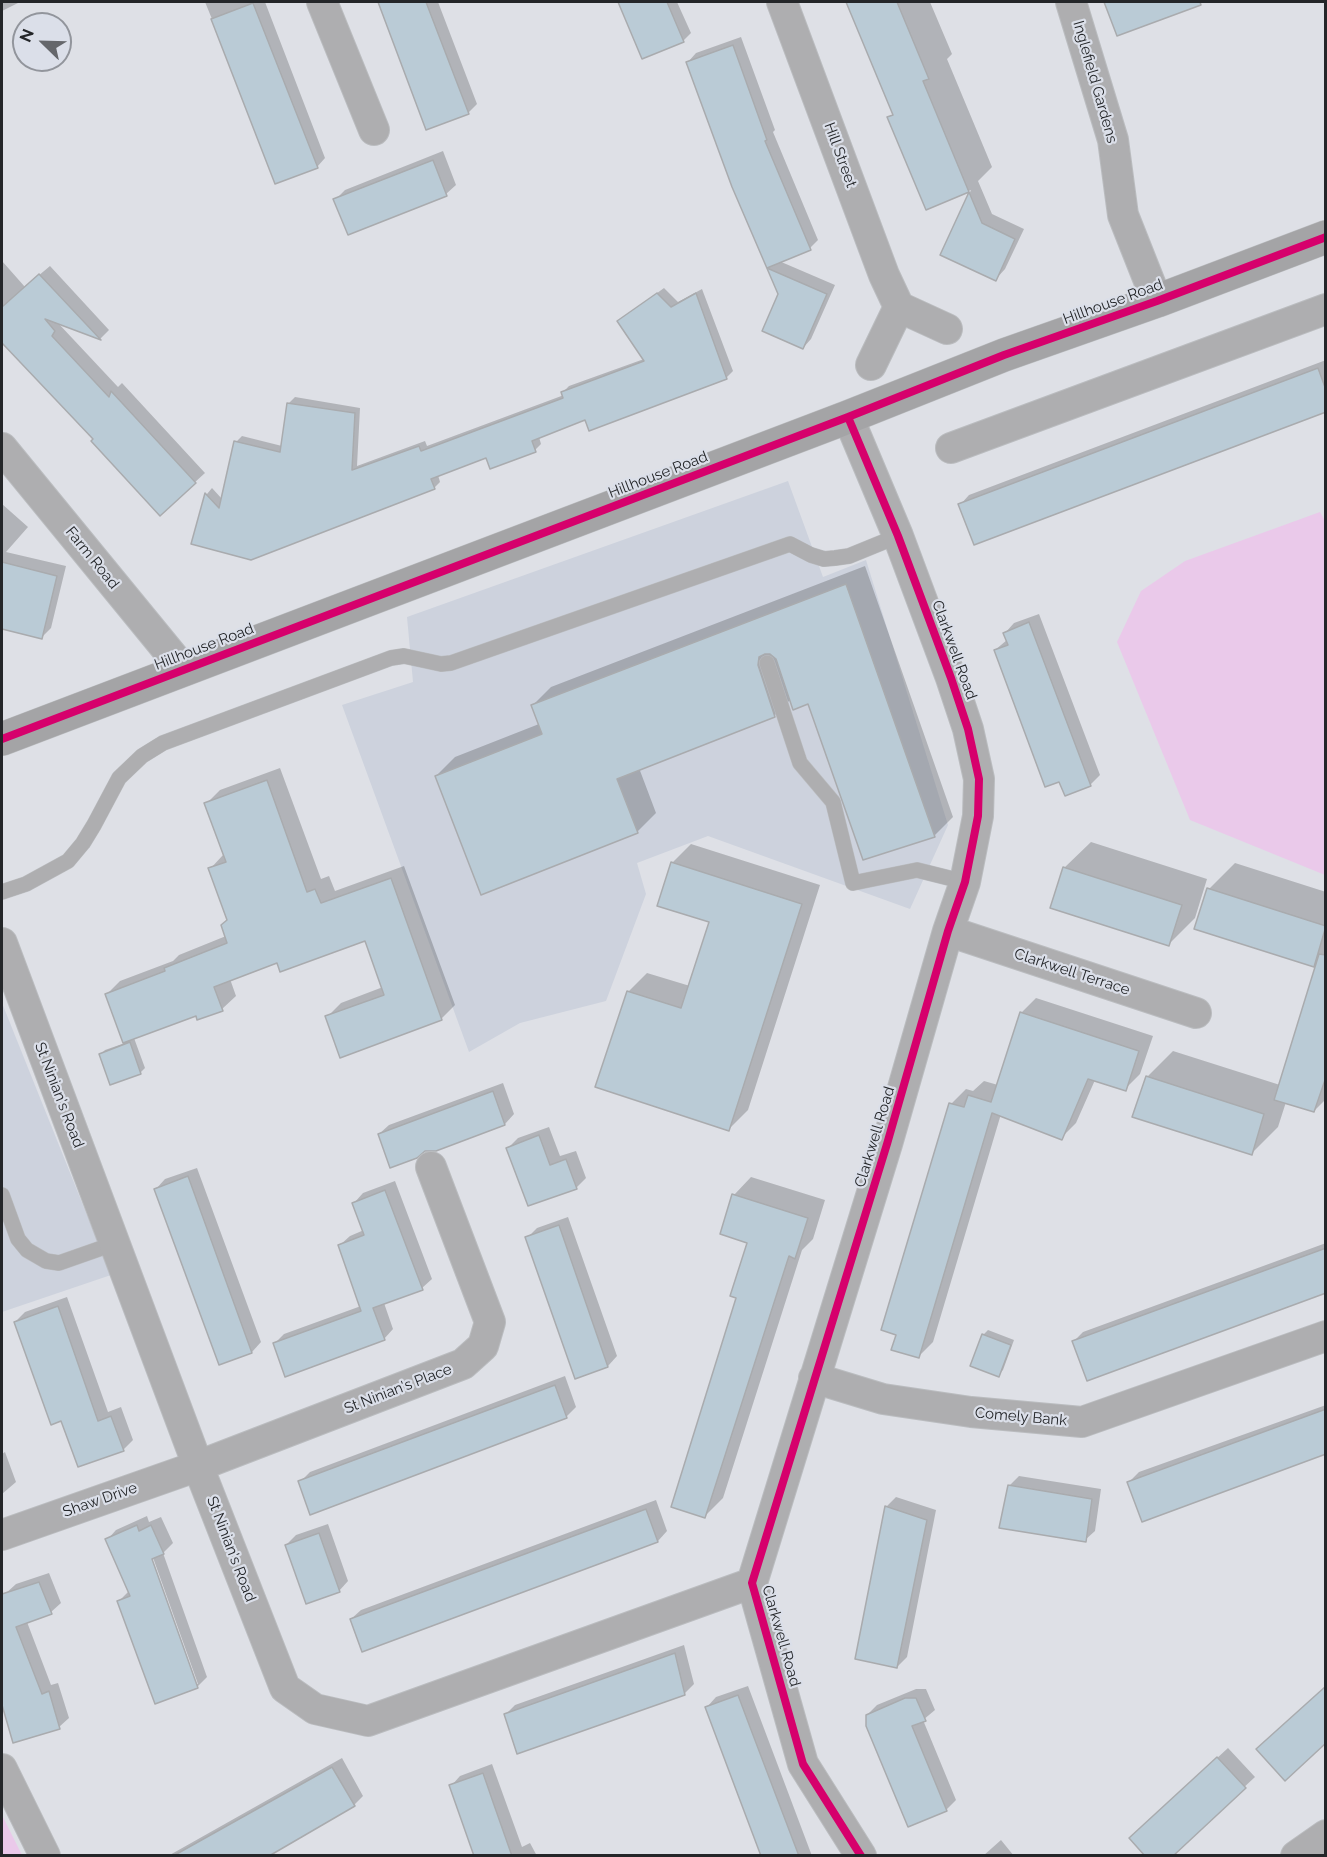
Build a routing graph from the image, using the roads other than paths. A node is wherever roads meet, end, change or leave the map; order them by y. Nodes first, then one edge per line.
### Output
1 (322, 2) edge
2 (782, 2) edge
3 (1071, 2) edge
4 (374, 130) dead end
5 (1326, 237) edge
6 (1157, 301) junction
7 (899, 307) junction
8 (1326, 309) edge
9 (947, 329) dead end
10 (871, 365) dead end
11 (848, 417) junction
12 (2, 448) edge
13 (951, 448) dead end
14 (898, 536) junction
15 (766, 663) dead end
16 (183, 669) junction
17 (2, 739) edge
18 (965, 882) junction
19 (2, 892) edge
20 (948, 932) junction
21 (3, 950) edge
22 (1196, 1013) dead end
23 (431, 1167) dead end
24 (2, 1195) edge
25 (116, 1244) junction
26 (1326, 1336) edge
27 (814, 1378) junction
28 (198, 1466) junction
29 (2, 1535) edge
30 (752, 1583) junction
31 (2, 1769) edge
32 (1326, 1835) edge
33 (45, 1856) edge
34 (861, 1856) edge
35 (1296, 1856) edge

1 - 4 street
2 - 7 street, Hill Street
3 - 6 street, Inglefield Gardens
5 - 6 street, Hillhouse Road
6 - 11 street, Hillhouse Road
7 - 9 street
7 - 10 street
8 - 13 street
11 - 14 street, Clarkwell Road
11 - 16 street, Hillhouse Road
12 - 16 street, Farm Road
14 - 18 street, Clarkwell Road
14 - 19 lane
15 - 18 lane
16 - 17 street, Hillhouse Road
18 - 20 street, Clarkwell Road
20 - 22 street, Clarkwell Terrace
20 - 27 street, Clarkwell Road
21 - 25 street, St Ninian's Road
23 - 28 street, St Ninian's Place
24 - 25 lane
25 - 28 street, St Ninian's Road
26 - 27 street, Comely Bank
27 - 30 street, Clarkwell Road
28 - 29 street, Shaw Drive
28 - 30 street, St Ninian's Road
30 - 34 street, Clarkwell Road
31 - 33 street
32 - 35 street

